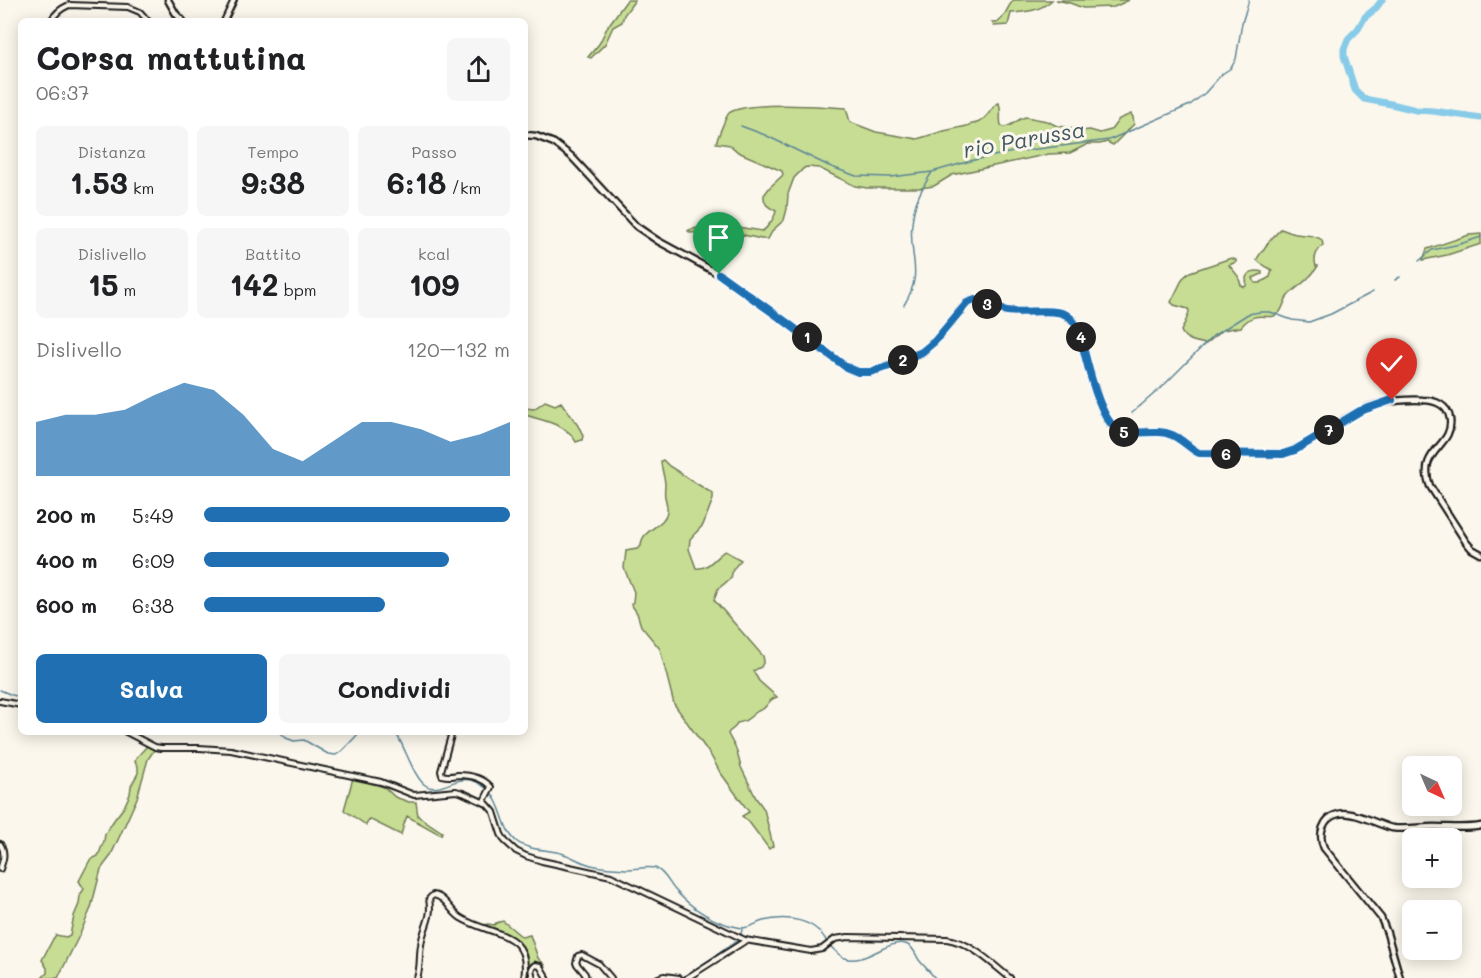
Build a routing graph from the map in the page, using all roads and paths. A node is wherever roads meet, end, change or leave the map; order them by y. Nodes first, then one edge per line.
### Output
1 (168, 0) edge
2 (234, 0) edge
3 (52, 18) edge
4 (145, 18) edge
5 (180, 18) edge
6 (225, 18) edge
7 (528, 135) edge
8 (1481, 554) edge
9 (0, 701) edge
10 (18, 704) edge
11 (132, 735) edge
12 (451, 735) edge
13 (484, 801) junction
14 (1481, 826) edge
15 (0, 844) edge
16 (0, 869) edge
17 (742, 938) junction
18 (417, 978) edge
19 (524, 978) edge
20 (533, 978) edge
21 (547, 978) edge
22 (586, 978) edge
23 (611, 978) edge
24 (658, 978) edge
25 (679, 978) edge
26 (687, 978) edge
27 (1010, 978) edge
28 (1400, 978) edge

1 - 5 main road
2 - 6 street
3 - 4 street
7 - 8 main road
9 - 10 street
11 - 13 street
12 - 13 street
13 - 17 street
14 - 28 main road
15 - 16 street
17 - 26 street
17 - 27 street
18 - 19 street
20 - 21 street
22 - 23 street
24 - 25 street

